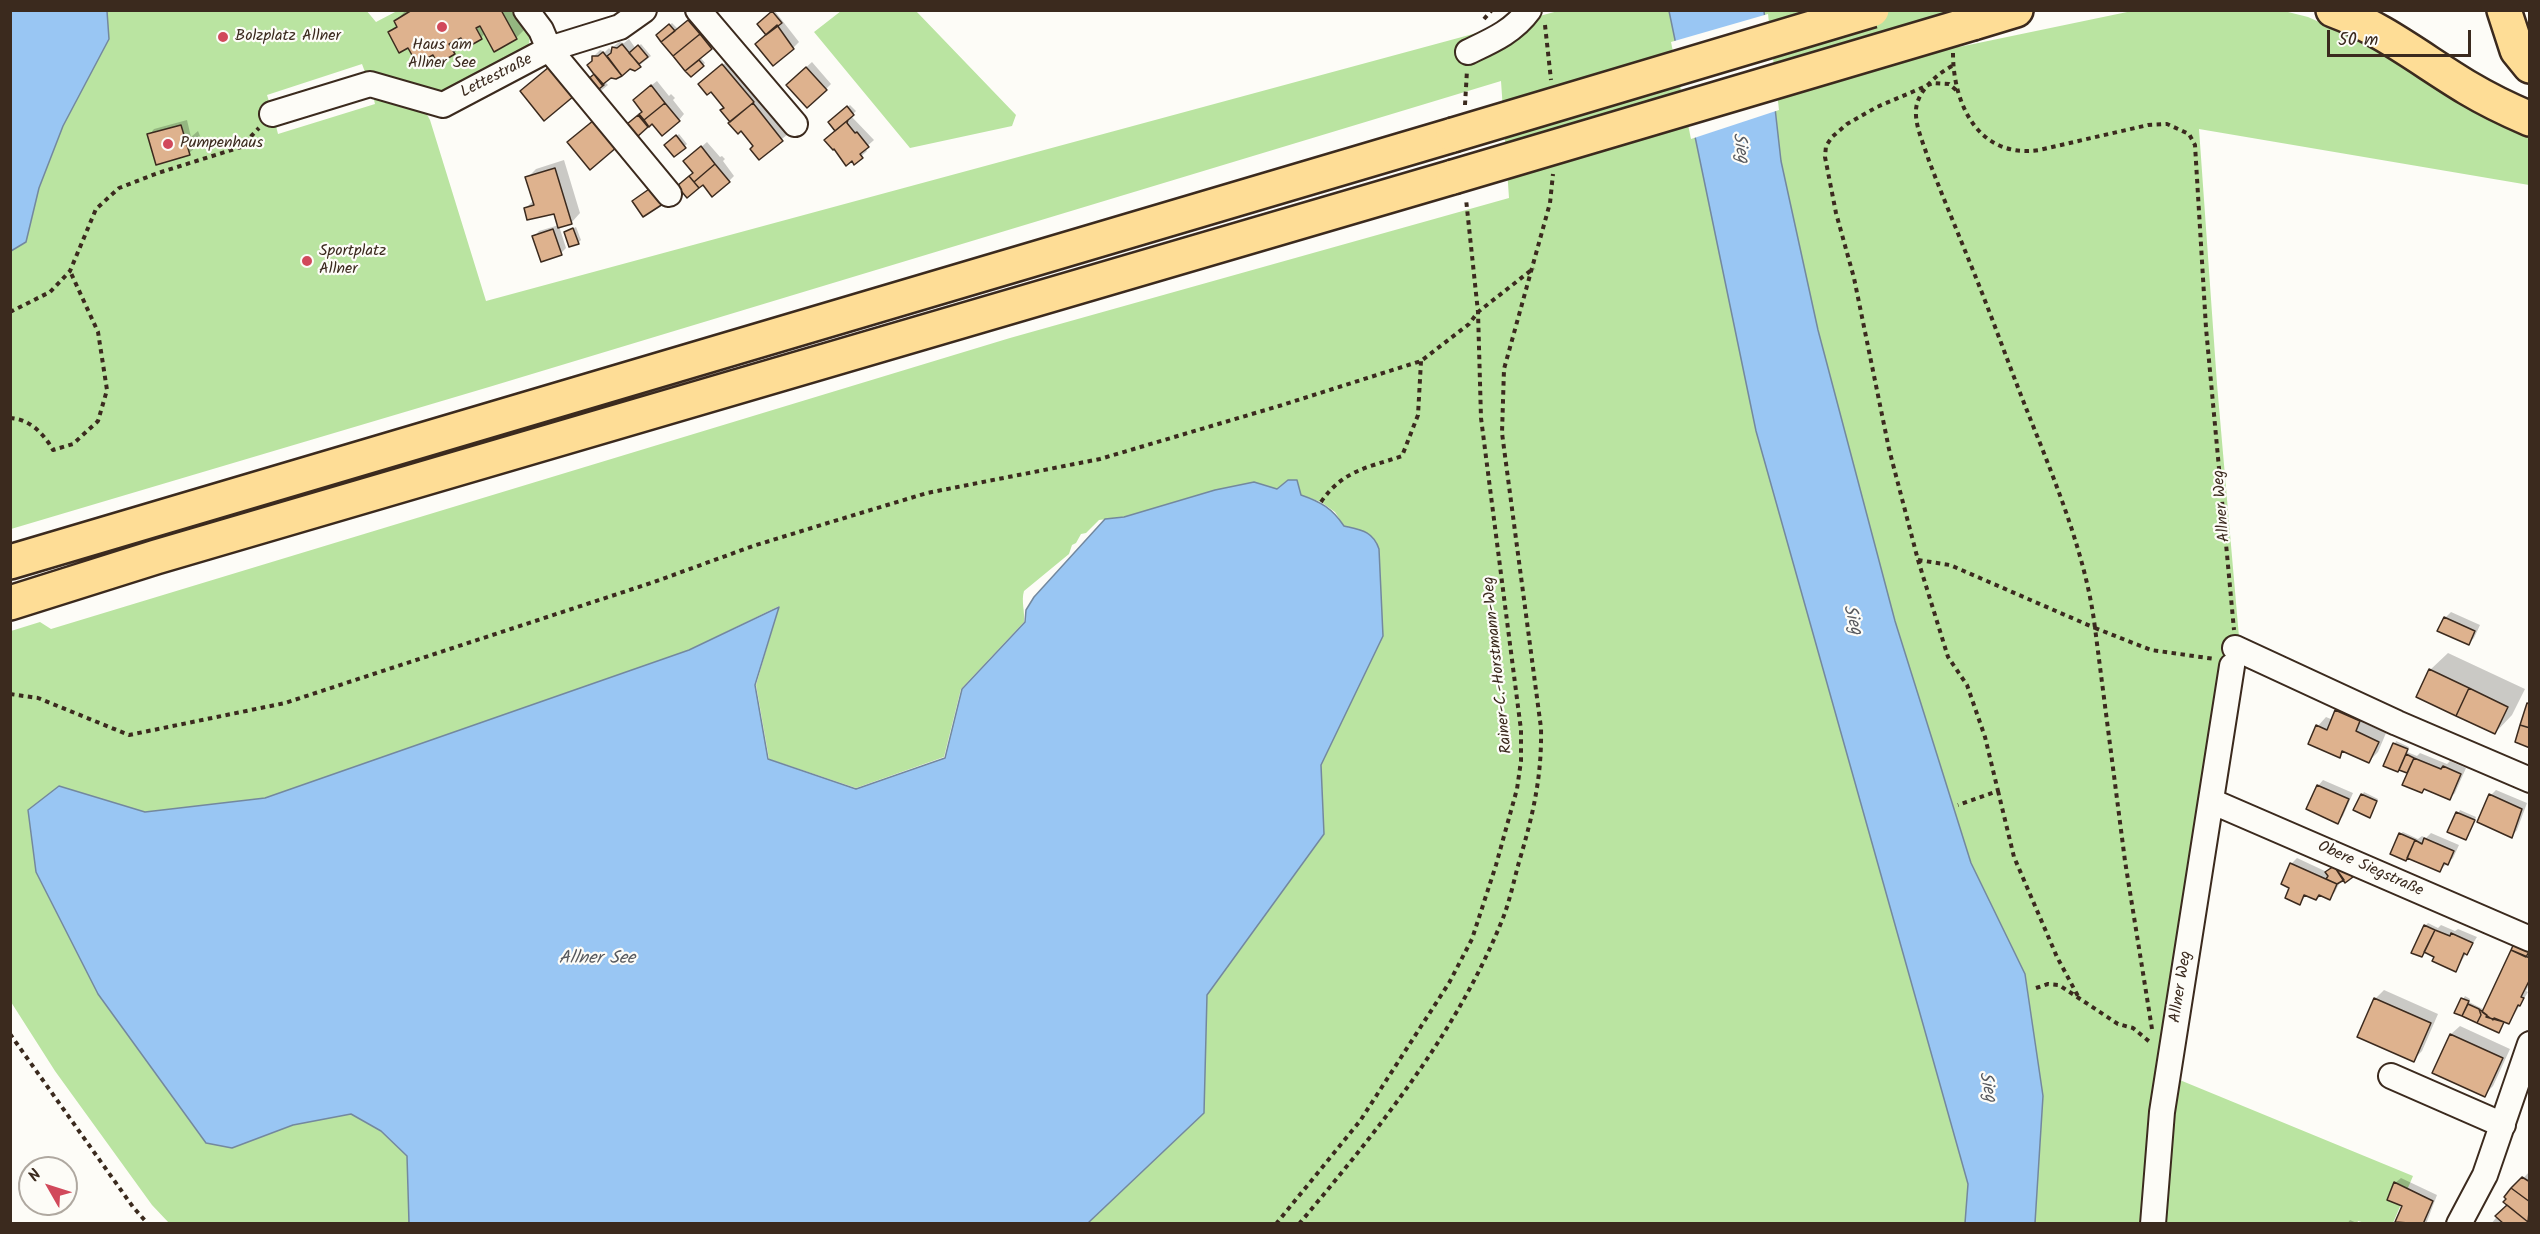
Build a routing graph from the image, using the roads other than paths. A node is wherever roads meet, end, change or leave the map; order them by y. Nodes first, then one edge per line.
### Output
1 (526, 10) edge
2 (644, 10) edge
3 (698, 10) edge
4 (1872, 10) edge
5 (2016, 10) edge
6 (2333, 10) edge
7 (2504, 10) edge
8 (1537, 16) edge
9 (549, 49) junction
10 (1468, 52) road end
11 (2529, 66) edge
12 (272, 114) road end
13 (2529, 119) edge
14 (795, 124) dead end
15 (669, 194) dead end
16 (10, 562) edge
17 (11, 603) edge
18 (2529, 780) edge
19 (2211, 801) junction
20 (2529, 939) edge
21 (2529, 1044) edge
22 (2391, 1076) dead end
23 (2503, 1125) junction
24 (2153, 1224) edge
25 (2459, 1224) edge

1 - 9 street
2 - 9 street, Lettestraße
3 - 14 street
4 - 16 highway, bridge
5 - 17 highway, bridge
6 - 13 highway
7 - 11 highway
8 - 10 street
9 - 12 street, Lettestraße
9 - 15 street, Lettestraße
18 - 19 street, Allner Weg
19 - 20 street, Obere Siegstraße
19 - 24 street, Allner Weg
21 - 23 street
22 - 23 street
23 - 25 street

